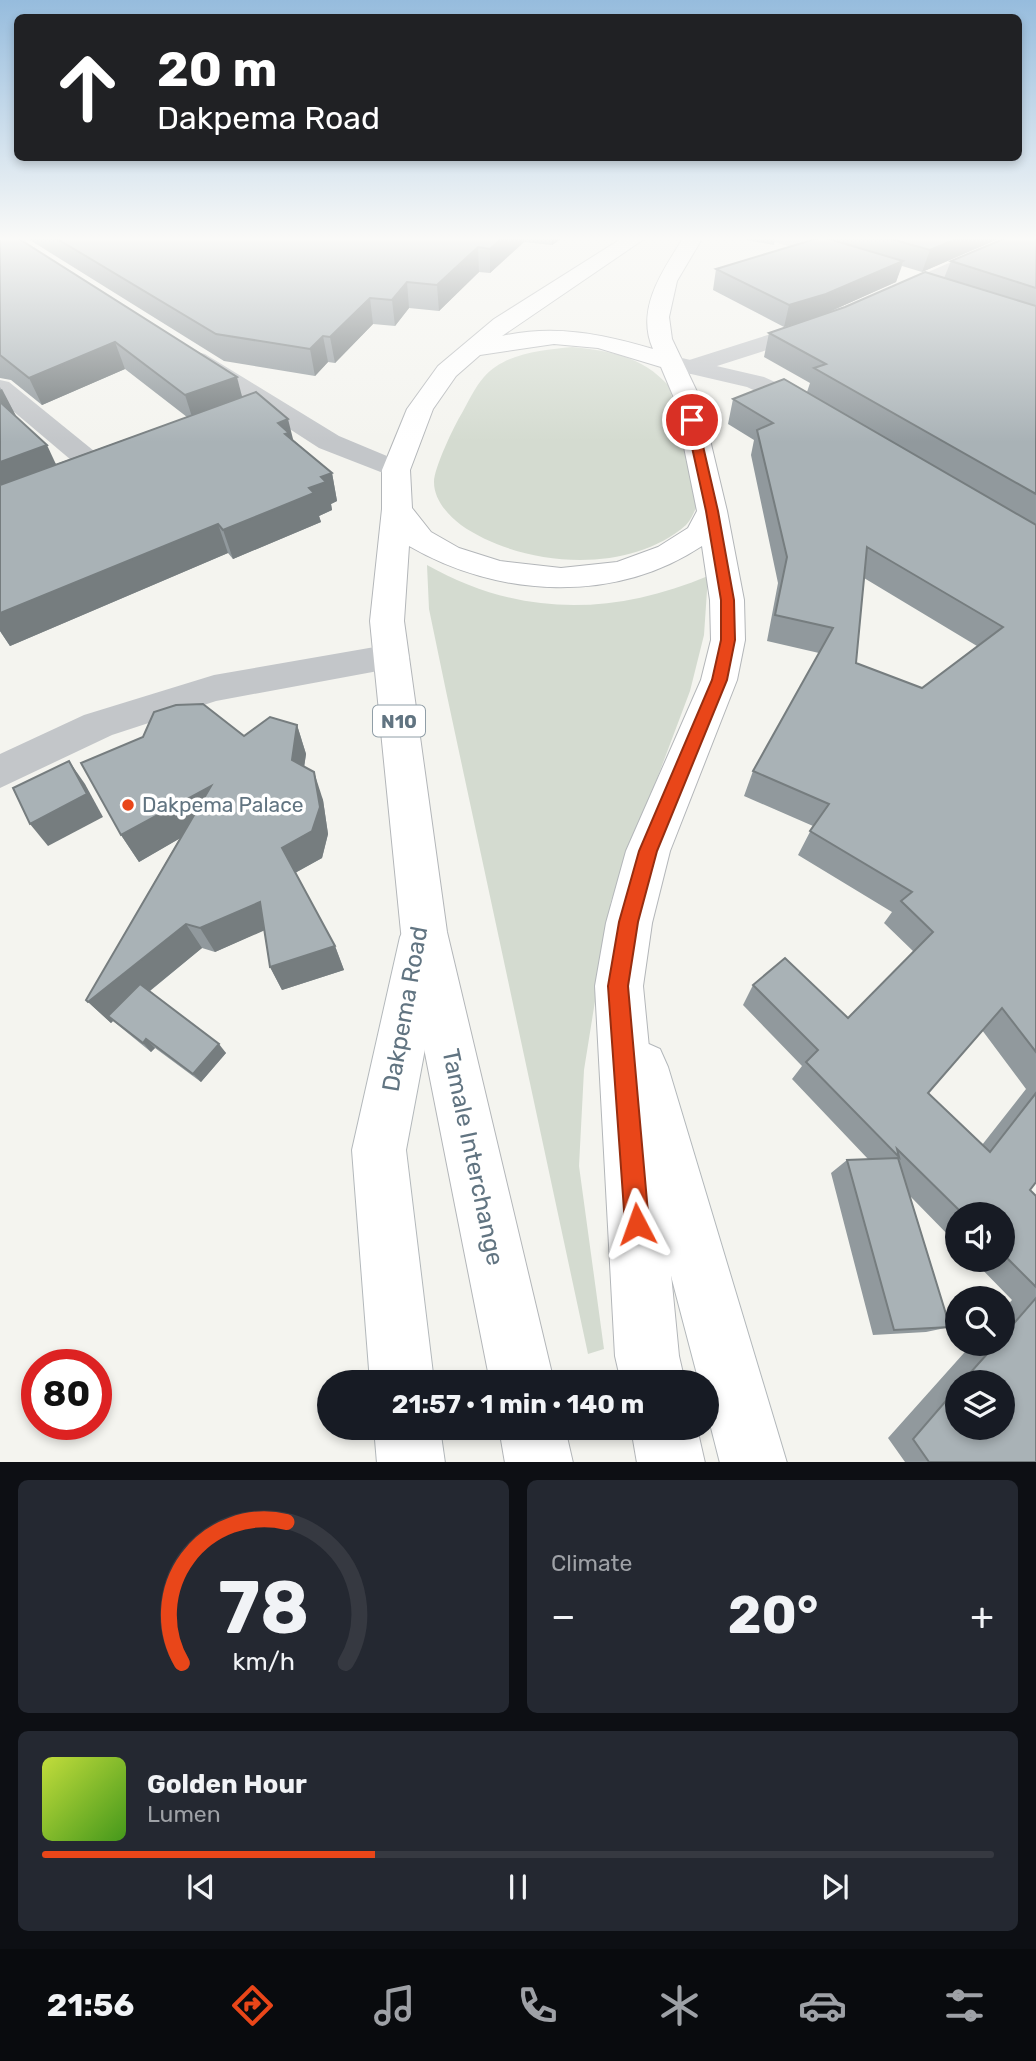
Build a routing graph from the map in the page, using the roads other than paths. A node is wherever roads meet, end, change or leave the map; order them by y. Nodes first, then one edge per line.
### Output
1 (531, 305) edge
2 (661, 305) edge
3 (869, 305) edge
4 (866, 307) edge
5 (841, 317) edge
6 (182, 349) edge
7 (468, 351) junction
8 (680, 364) junction
9 (0, 387) edge
10 (270, 406) junction
11 (244, 416) edge
12 (837, 422) edge
13 (127, 460) edge
14 (396, 470) junction
15 (397, 509) junction
16 (712, 511) junction
17 (392, 657) junction
18 (0, 772) edge
19 (424, 932) junction
20 (618, 986) junction
21 (401, 1370) edge
22 (519, 1370) edge
23 (650, 1370) edge
24 (408, 1440) edge
25 (534, 1440) edge
26 (666, 1440) edge
27 (411, 1462) edge
28 (539, 1462) edge
29 (671, 1462) edge
30 (754, 1462) edge

1 - 7 main road, N10
2 - 8 main road
3 - 4 street
5 - 8 street
6 - 10 street
7 - 8 main road
7 - 14 main road, N10
8 - 12 street
8 - 16 main road
9 - 13 street
10 - 11 street
10 - 14 street
14 - 15 main road, N10
15 - 16 main road
15 - 17 main road, Dakpema Road / N10
16 - 20 main road
17 - 18 street
17 - 19 main road, Dakpema Road / N10
19 - 21 main road, Dakpema Road
19 - 22 main road, Tamale Interchange
20 - 23 main road
20 - 30 main road
24 - 27 main road
25 - 28 main road
26 - 29 main road

